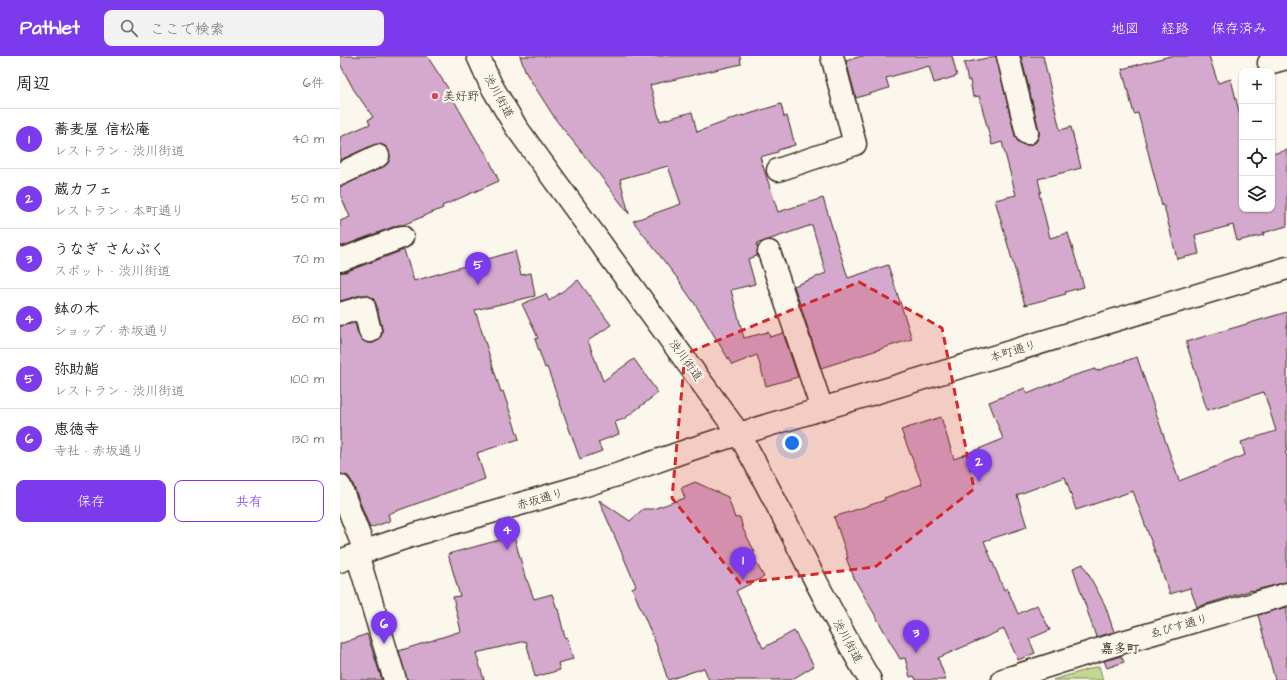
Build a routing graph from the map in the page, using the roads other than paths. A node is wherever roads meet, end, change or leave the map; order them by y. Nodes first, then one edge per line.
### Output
1 (478, 56) edge
2 (832, 56) edge
3 (1008, 56) edge
4 (1027, 133) dead end
5 (378, 156) dead end
6 (778, 170) dead end
7 (340, 174) edge
8 (402, 237) dead end
9 (340, 258) edge
10 (768, 267) dead end
11 (1287, 268) edge
12 (340, 314) edge
13 (370, 331) dead end
14 (822, 409) junction
15 (739, 434) junction
16 (340, 486) edge
17 (354, 555) edge
18 (1287, 594) edge
19 (394, 680) edge
20 (870, 680) edge
21 (1003, 680) edge

1 - 15 main road, 渋川街道
2 - 6 main road
3 - 4 main road
5 - 7 main road
8 - 9 main road
10 - 14 main road
11 - 14 main road, 本町通り
12 - 13 main road
14 - 15 main road, 本町通り
15 - 17 main road, 赤坂通り
15 - 20 main road, 渋川街道
16 - 17 main road
17 - 19 main road
18 - 21 main road, ゑびす通り

